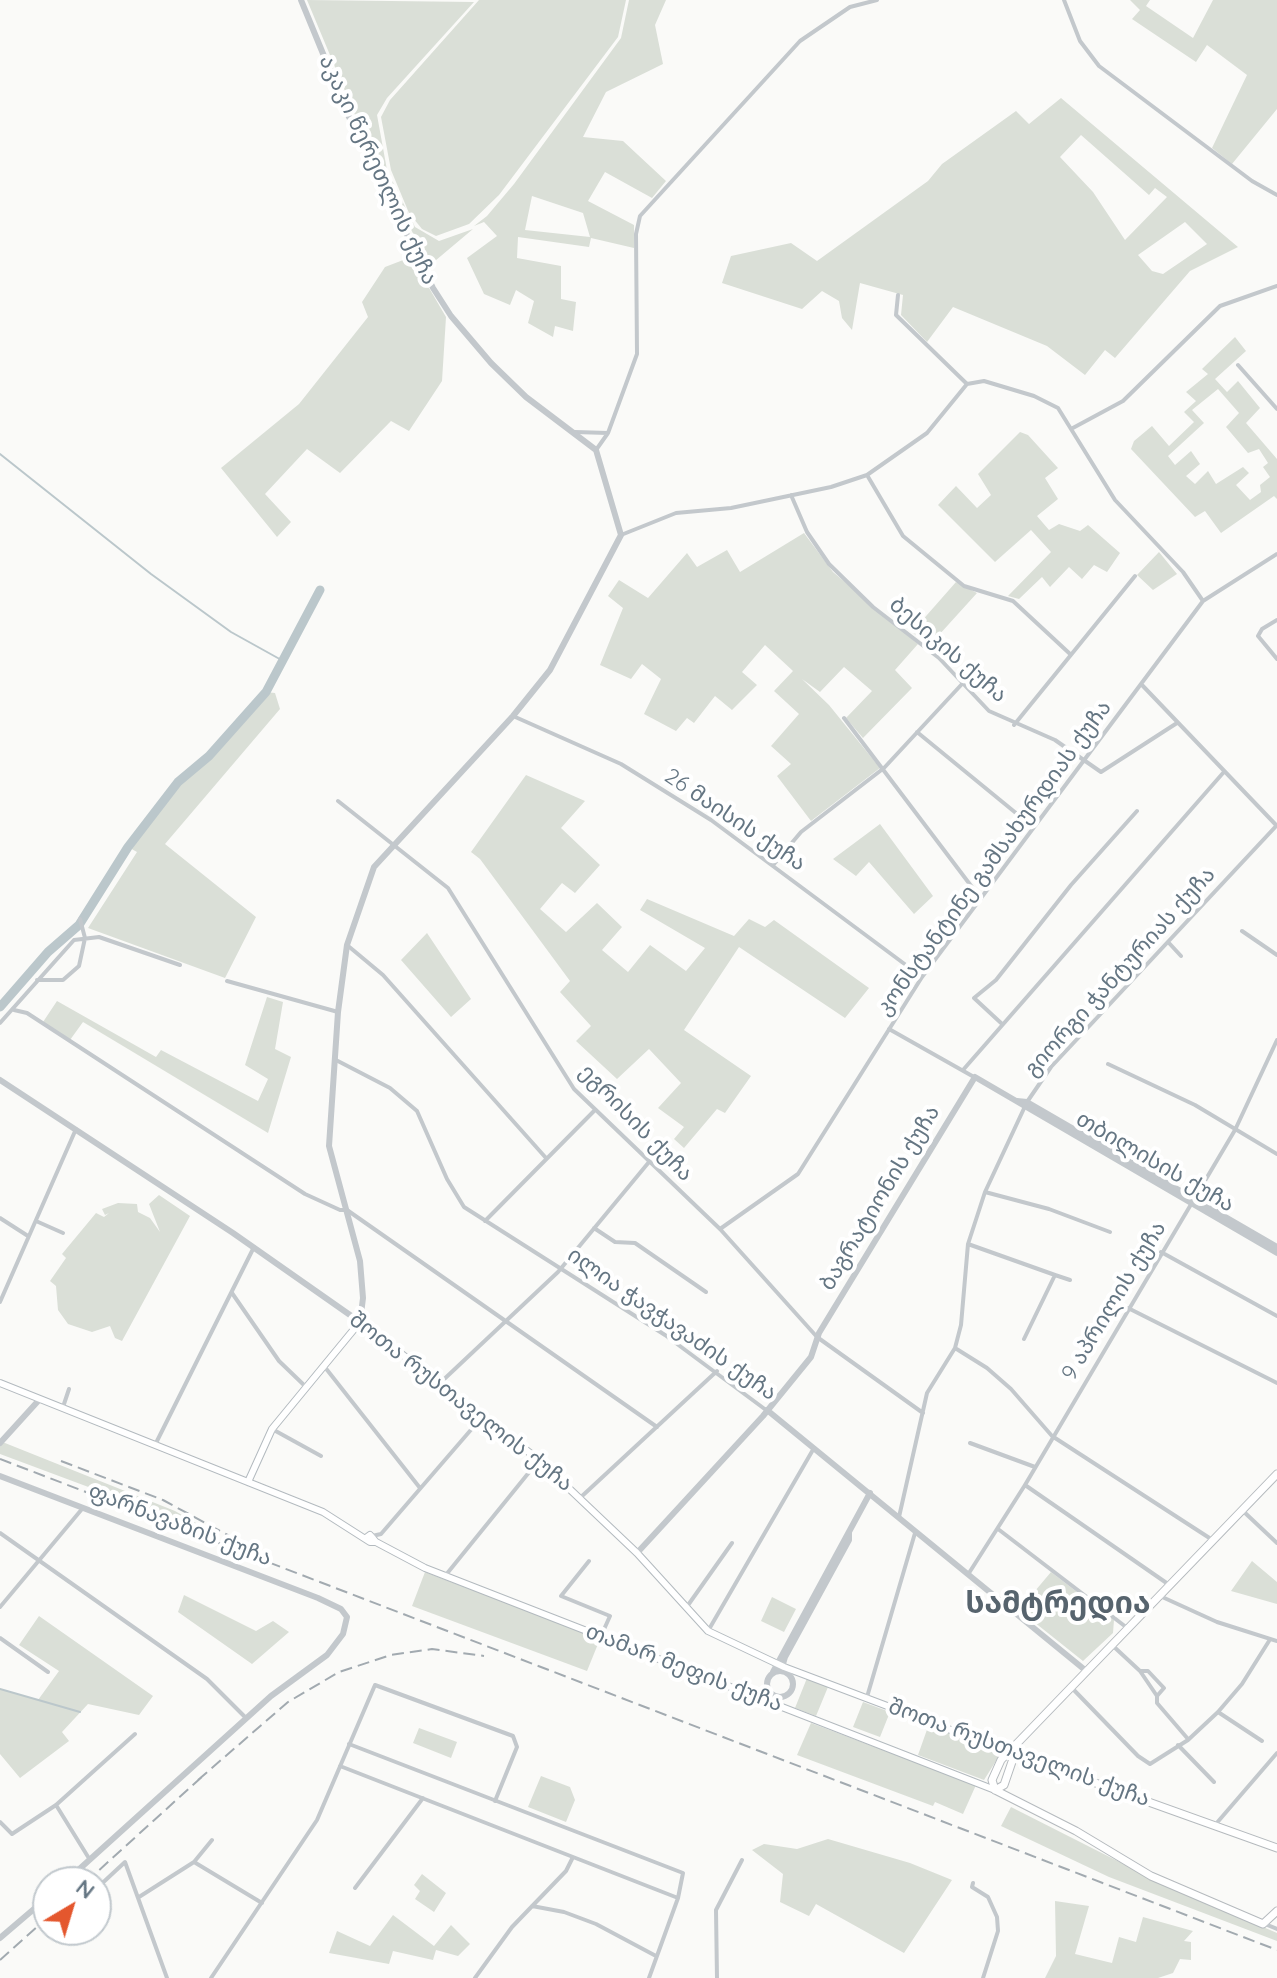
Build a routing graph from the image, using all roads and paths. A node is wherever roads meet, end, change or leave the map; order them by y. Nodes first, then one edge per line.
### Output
1 (301, 0) edge
2 (877, 0) edge
3 (1064, 0) edge
4 (1277, 195) edge
5 (1277, 286) edge
6 (898, 295) dead end
7 (1238, 365) dead end
8 (967, 384) junction
9 (1277, 409) edge
10 (1071, 429) junction
11 (575, 432) junction
12 (608, 433) junction
13 (596, 450) junction
14 (867, 475) junction
15 (791, 495) junction
16 (621, 535) junction
17 (1277, 554) edge
18 (1135, 576) dead end
19 (1203, 601) junction
20 (1277, 620) edge
21 (1069, 653) junction
22 (1277, 659) edge
23 (962, 684) junction
24 (1142, 685) junction
25 (513, 716) junction
26 (844, 718) dead end
27 (1177, 723) junction
28 (1014, 725) junction
29 (917, 732) junction
30 (1083, 760) junction
31 (884, 768) junction
32 (1223, 773) junction
33 (338, 801) dead end
34 (1137, 811) dead end
35 (1277, 825) edge
36 (1034, 828) junction
37 (393, 844) junction
38 (774, 864) junction
39 (981, 899) junction
40 (81, 921) dead end
41 (1242, 931) dead end
42 (85, 938) junction
43 (1169, 943) junction
44 (347, 945) junction
45 (1277, 955) edge
46 (1181, 956) dead end
47 (180, 965) dead end
48 (922, 977) junction
49 (37, 980) junction
50 (227, 981) dead end
51 (14, 1010) junction
52 (338, 1012) junction
53 (0, 1023) edge
54 (1001, 1023) junction
55 (889, 1029) junction
56 (1277, 1040) edge
57 (334, 1059) junction
58 (1108, 1064) dead end
59 (963, 1070) junction
60 (975, 1077) junction
61 (0, 1080) edge
62 (1026, 1105) junction
63 (595, 1110) junction
64 (76, 1129) junction
65 (1235, 1130) junction
66 (1277, 1154) edge
67 (546, 1158) junction
68 (649, 1162) junction
69 (985, 1192) junction
70 (1192, 1200) junction
71 (347, 1210) junction
72 (0, 1218) edge
73 (36, 1221) junction
74 (485, 1221) junction
75 (594, 1228) junction
76 (720, 1229) junction
77 (1110, 1232) dead end
78 (63, 1233) dead end
79 (29, 1237) junction
80 (968, 1244) junction
81 (254, 1247) junction
82 (1277, 1250) edge
83 (1161, 1252) junction
84 (561, 1269) junction
85 (1055, 1275) junction
86 (1070, 1280) dead end
87 (706, 1292) dead end
88 (232, 1293) junction
89 (0, 1302) edge
90 (1128, 1308) junction
91 (1277, 1316) edge
92 (360, 1322) junction
93 (506, 1323) junction
94 (817, 1337) junction
95 (1024, 1339) dead end
96 (955, 1348) junction
97 (324, 1366) junction
98 (717, 1371) junction
99 (0, 1383) edge
100 (440, 1383) junction
101 (1277, 1383) edge
102 (306, 1387) junction
103 (69, 1389) dead end
104 (39, 1400) junction
105 (62, 1409) junction
106 (767, 1410) junction
107 (923, 1413) junction
108 (483, 1415) junction
109 (657, 1427) junction
110 (272, 1429) junction
111 (1052, 1436) junction
112 (0, 1443) edge
113 (970, 1443) dead end
114 (154, 1446) junction
115 (814, 1448) junction
116 (321, 1456) dead end
117 (539, 1460) junction
118 (1035, 1467) junction
119 (1277, 1474) edge
120 (0, 1476) edge
121 (248, 1482) junction
122 (1025, 1485) junction
123 (420, 1488) junction
124 (870, 1493) junction
125 (581, 1497) junction
126 (84, 1507) junction
127 (1241, 1510) junction
128 (899, 1517) junction
129 (998, 1529) junction
130 (916, 1530) junction
131 (849, 1532) junction
132 (0, 1533) edge
133 (370, 1538) junction
134 (1211, 1540) junction
135 (732, 1543) dead end
136 (1277, 1543) edge
137 (637, 1553) junction
138 (39, 1560) junction
139 (589, 1561) dead end
140 (969, 1573) junction
141 (444, 1576) junction
142 (1170, 1586) junction
143 (1160, 1596) junction
144 (0, 1607) edge
145 (686, 1608) junction
146 (1127, 1628) junction
147 (708, 1631) junction
148 (601, 1636) junction
149 (0, 1638) edge
150 (1269, 1641) junction
151 (1277, 1641) edge
152 (1111, 1644) junction
153 (775, 1664) junction
154 (784, 1667) junction
155 (1085, 1670) junction
156 (1140, 1671) junction
157 (48, 1672) dead end
158 (773, 1672) junction
159 (789, 1674) junction
160 (1070, 1686) junction
161 (769, 1692) junction
162 (785, 1696) junction
163 (1157, 1696) junction
164 (867, 1697) junction
165 (769, 1701) junction
166 (777, 1704) junction
167 (1218, 1712) junction
168 (246, 1718) junction
169 (135, 1734) dead end
170 (1188, 1740) junction
171 (1262, 1741) dead end
172 (349, 1744) junction
173 (1019, 1744) junction
174 (1178, 1745) junction
175 (1000, 1749) junction
176 (1277, 1753) edge
177 (1016, 1755) junction
178 (340, 1766) junction
179 (1214, 1782) dead end
180 (995, 1790) junction
181 (423, 1798) junction
182 (495, 1801) junction
183 (56, 1805) junction
184 (0, 1822) edge
185 (1215, 1825) junction
186 (212, 1840) dead end
187 (1277, 1848) edge
188 (573, 1857) junction
189 (90, 1860) junction
190 (742, 1860) dead end
191 (194, 1862) junction
192 (83, 1866) edge
193 (112, 1874) edge
194 (973, 1883) dead end
195 (355, 1888) dead end
196 (139, 1897) junction
197 (678, 1898) junction
198 (262, 1903) junction
199 (532, 1906) junction
200 (32, 1910) edge
201 (1277, 1911) edge
202 (1263, 1924) junction
203 (1277, 1929) edge
204 (2, 1933) edge
205 (656, 1956) junction
206 (167, 1978) edge
207 (211, 1978) edge
208 (475, 1978) edge
209 (649, 1978) edge
210 (717, 1978) edge
211 (983, 1978) edge

1 - 11 street, აკაკი წერეთლის ქუჩა
2 - 12 street
3 - 4 street
5 - 10 street
6 - 8 street
7 - 9 street
8 - 10 street
8 - 14 street
10 - 19 street
11 - 12 street
11 - 13 street, აკაკი წერეთლის ქუჩა
12 - 13 street
13 - 16 street
14 - 15 street
14 - 21 street
15 - 16 street
15 - 23 street, ბესიკის ქუჩა
16 - 25 street
17 - 19 street, კონსტანტინე გამსახურდიას ქუჩა
18 - 21 street
19 - 24 street, კონსტანტინე გამსახურდიას ქუჩა
20 - 22 street
21 - 28 street
23 - 28 street, ბესიკის ქუჩა
23 - 29 street
24 - 27 street
24 - 30 street, კონსტანტინე გამსახურდიას ქუჩა
25 - 37 street
25 - 38 street, 26 მაისის ქუჩა
26 - 31 street
27 - 30 street
27 - 32 street
28 - 30 street, ბესიკის ქუჩა
29 - 31 street
29 - 36 street
30 - 36 street, კონსტანტინე გამსახურდიას ქუჩა
31 - 38 street
31 - 39 street
32 - 35 street
32 - 54 street
33 - 37 street, ეგრისის ქუჩა
34 - 54 street
35 - 43 street, გიორგი ჭანტურიას ქუჩა
36 - 39 street, კონსტანტინე გამსახურდიას ქუჩა
37 - 44 street
37 - 63 street, ეგრისის ქუჩა
38 - 48 street, 26 მაისის ქუჩა
39 - 48 street, კონსტანტინე გამსახურდიას ქუჩა
40 - 42 street
41 - 45 street
42 - 47 street
42 - 49 street
42 - 49 street
43 - 46 street
43 - 62 street, გიორგი ჭანტურიას ქუჩა
44 - 52 street
44 - 67 street
48 - 55 street, კონსტანტინე გამსახურდიას ქუჩა
49 - 51 street
50 - 52 street
51 - 53 street
51 - 71 street
52 - 57 street
54 - 59 street
55 - 59 street, თბილისის ქუჩა
55 - 76 street, კონსტანტინე გამსახურდიას ქუჩა
56 - 65 street, 9 აპრილის ქუჩა
57 - 71 street
57 - 74 street, ილია ჭავჭავაძის ქუჩა
58 - 65 street
59 - 60 street, თბილისის ქუჩა
60 - 62 street, თბილისის ქუჩა
60 - 94 street, ბაგრატიონის ქუჩა
61 - 64 street, შოთა რუსთაველის ქუჩა
62 - 69 street, გიორგი ჭანტურიას ქუჩა
62 - 70 street, თბილისის ქუჩა
63 - 67 street
63 - 68 street, ეგრისის ქუჩა
64 - 73 street
64 - 81 street, შოთა რუსთაველის ქუჩა
65 - 66 street
65 - 70 street, 9 აპრილის ქუჩა
67 - 74 street
68 - 75 street
68 - 76 street, ეგრისის ქუჩა
69 - 77 street
69 - 80 street, გიორგი ჭანტურიას ქუჩა
70 - 82 street, თბილისის ქუჩა
70 - 83 street, 9 აპრილის ქუჩა
71 - 92 street
71 - 93 street
72 - 79 street
73 - 78 street
73 - 79 street
74 - 84 street, ილია ჭავჭავაძის ქუჩა
75 - 84 street
75 - 87 street
76 - 94 street, ეგრისის ქუჩა
79 - 89 street
80 - 85 street
80 - 96 street, გიორგი ჭანტურიას ქუჩა
81 - 88 street
81 - 92 street, შოთა რუსთაველის ქუჩა
83 - 90 street, 9 აპრილის ქუჩა
83 - 91 street
84 - 93 street
84 - 98 street, ილია ჭავჭავაძის ქუჩა
85 - 86 street
85 - 95 street
88 - 102 street
88 - 114 street
90 - 101 street
90 - 111 street, 9 აპრილის ქუჩა
92 - 97 main road
92 - 100 main road, შოთა რუსთაველის ქუჩა
93 - 100 street
93 - 109 street
94 - 106 street, ბაგრატიონის ქუჩა
94 - 107 street, ეგრისის ქუჩა
96 - 107 street, გიორგი ჭანტურიას ქუჩა
96 - 111 street
97 - 102 main road
97 - 123 street
98 - 106 street, ილია ჭავჭავაძის ქუჩა
98 - 109 street
99 - 104 main road, თამარ მეფის ქუჩა
100 - 108 main road, შოთა რუსთაველის ქუჩა
102 - 110 main road
103 - 105 street
104 - 105 main road, თამარ მეფის ქუჩა
104 - 112 street
105 - 114 main road, თამარ მეფის ქუჩა
106 - 115 street, ილია ჭავჭავაძის ქუჩა
106 - 137 street, ბაგრატიონის ქუჩა
107 - 128 street, გიორგი ჭანტურიას ქუჩა
108 - 117 main road, შოთა რუსთაველის ქუჩა
108 - 123 street
109 - 125 street
110 - 116 street
110 - 121 main road
111 - 118 street, 9 აპრილის ქუჩა
111 - 134 street
113 - 118 street
114 - 121 main road, თამარ მეფის ქუჩა
115 - 124 street, ილია ჭავჭავაძის ქუჩა
115 - 147 street
117 - 125 main road, შოთა რუსთაველის ქუჩა
117 - 141 street
118 - 122 street, 9 აპრილის ქუჩა
119 - 127 main road
120 - 126 street, ფარნავაზის ქუჩა
121 - 133 main road, თამარ მეფის ქუჩა
122 - 129 street, 9 აპრილის ქუჩა
122 - 142 street
123 - 133 street
124 - 128 street, ილია ჭავჭავაძის ქუჩა
124 - 131 street
125 - 137 main road, შოთა რუსთაველის ქუჩა
126 - 138 street
126 - 168 street, ფარნავაზის ქუჩა
127 - 134 main road
127 - 136 street
128 - 130 street, ილია ჭავჭავაძის ქუჩა
129 - 140 street, 9 აპრილის ქუჩა
129 - 146 street
130 - 140 street, ილია ჭავჭავაძის ქუჩა
130 - 164 street
131 - 153 street
131 - 154 street
132 - 138 street
133 - 141 main road, თამარ მეფის ქუჩა
134 - 142 main road
135 - 145 street
137 - 145 main road, შოთა რუსთაველის ქუჩა
138 - 144 street
138 - 168 street
139 - 148 street
140 - 155 street, ილია ჭავჭავაძის ქუჩა
141 - 148 main road, თამარ მეფის ქუჩა
142 - 143 main road
143 - 146 main road
143 - 150 street
145 - 147 main road, შოთა რუსთაველის ქუჩა
146 - 152 main road
147 - 153 main road, შოთა რუსთაველის ქუჩა
148 - 165 main road, თამარ მეფის ქუჩა
149 - 157 street
150 - 151 street
150 - 167 street
152 - 155 main road
152 - 156 street
153 - 154 main road, შოთა რუსთაველის ქუჩა
153 - 158 street
154 - 159 street
154 - 164 main road, შოთა რუსთაველის ქუჩა
155 - 160 main road
156 - 163 street
156 - 163 street
158 - 159 street
158 - 161 street
159 - 162 street
160 - 173 main road
160 - 174 street
161 - 162 street
161 - 165 street
162 - 166 street
163 - 170 street
164 - 175 main road, შოთა რუსთაველის ქუჩა
165 - 166 main road, თამარ მეფის ქუჩა
166 - 180 main road, თამარ მეფის ქუჩა
167 - 170 street
167 - 171 street
168 - 189 street
169 - 183 street
170 - 174 street
172 - 178 street
172 - 182 street
172 - 182 street
173 - 175 main road
173 - 177 main road
174 - 179 street
175 - 177 main road, შოთა რუსთაველის ქუჩა
176 - 185 street
177 - 180 main road
177 - 180 main road
177 - 185 main road, შოთა რუსთაველის ქუჩა
178 - 181 street
178 - 198 street
180 - 202 main road
181 - 188 street
181 - 195 street
182 - 197 street
183 - 184 street
183 - 189 street
185 - 187 main road, შოთა რუსთაველის ქუჩა
186 - 191 street
188 - 197 street
188 - 199 street
189 - 192 street
190 - 210 street
191 - 196 street
191 - 198 street
193 - 196 street
194 - 211 street
196 - 206 street
197 - 205 street
198 - 207 street
199 - 205 street
199 - 208 street
200 - 204 street
201 - 202 main road
202 - 203 street
205 - 209 street

